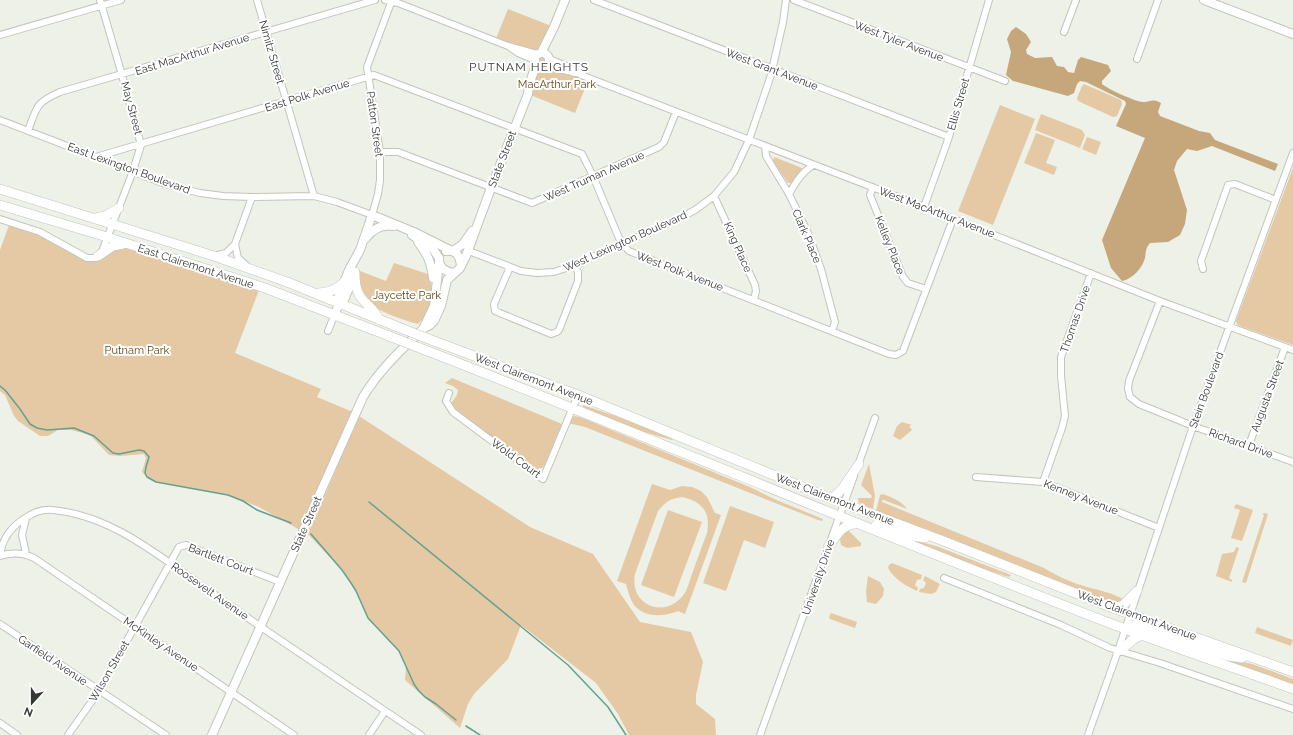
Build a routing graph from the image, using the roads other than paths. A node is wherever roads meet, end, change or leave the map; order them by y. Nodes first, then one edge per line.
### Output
1 (121, 0) edge
2 (257, 0) edge
3 (375, 0) edge
4 (390, 0) edge
5 (565, 0) edge
6 (594, 0) edge
7 (786, 0) edge
8 (794, 0) edge
9 (989, 0) edge
10 (1076, 0) edge
11 (1158, 0) edge
12 (1204, 0) edge
13 (101, 3) edge
14 (266, 32) junction
15 (1064, 32) dead end
16 (1293, 34) edge
17 (0, 35) edge
18 (1137, 59) dead end
19 (542, 60) junction
20 (969, 68) junction
21 (772, 69) junction
22 (122, 74) junction
23 (368, 77) junction
24 (1005, 81) dead end
25 (286, 102) junction
26 (676, 112) junction
27 (0, 120) edge
28 (514, 129) junction
29 (28, 131) junction
30 (949, 137) junction
31 (749, 140) junction
32 (142, 144) junction
33 (765, 146) junction
34 (380, 152) junction
35 (1293, 153) edge
36 (96, 158) junction
37 (813, 165) junction
38 (133, 171) junction
39 (593, 176) junction
40 (873, 187) junction
41 (491, 188) junction
42 (0, 189) edge
43 (789, 194) junction
44 (314, 196) junction
45 (714, 196) junction
46 (252, 197) junction
47 (1276, 200) junction
48 (0, 205) edge
49 (924, 207) junction
50 (119, 208) junction
51 (372, 215) junction
52 (92, 218) junction
53 (0, 219) edge
54 (953, 219) junction
55 (113, 224) junction
56 (478, 224) junction
57 (401, 227) junction
58 (107, 237) junction
59 (415, 238) junction
60 (364, 240) junction
61 (125, 243) junction
62 (622, 243) junction
63 (234, 244) junction
64 (360, 250) junction
65 (452, 251) junction
66 (469, 251) junction
67 (98, 256) junction
68 (214, 256) junction
69 (439, 261) junction
70 (575, 265) junction
71 (461, 266) junction
72 (510, 267) junction
73 (250, 268) junction
74 (1203, 269) dead end
75 (355, 272) junction
76 (454, 273) junction
77 (1091, 273) junction
78 (344, 282) junction
79 (926, 289) junction
80 (316, 294) junction
81 (435, 295) junction
82 (754, 299) junction
83 (1160, 301) junction
84 (339, 303) junction
85 (335, 314) junction
86 (378, 320) junction
87 (1229, 327) junction
88 (424, 328) junction
89 (328, 331) dead end
90 (832, 331) junction
91 (389, 336) joint
92 (1285, 347) junction
93 (1293, 350) edge
94 (449, 393) dead end
95 (578, 395) junction
96 (573, 408) junction
97 (875, 418) dead end
98 (1192, 426) junction
99 (1250, 445) junction
100 (1293, 462) edge
101 (858, 464) junction
102 (976, 477) dead end
103 (1043, 482) junction
104 (832, 499) junction
105 (844, 503) junction
106 (839, 516) junction
107 (26, 518) junction
108 (857, 524) junction
109 (1159, 528) junction
110 (941, 540) junction
111 (828, 547) junction
112 (26, 554) junction
113 (0, 556) edge
114 (170, 563) junction
115 (944, 578) dead end
116 (280, 582) junction
117 (1137, 592) junction
118 (1113, 608) junction
119 (1130, 614) junction
120 (0, 624) edge
121 (135, 626) junction
122 (261, 626) junction
123 (1125, 629) junction
124 (1143, 635) junction
125 (1118, 651) junction
126 (1256, 659) junction
127 (1293, 672) edge
128 (1293, 689) edge
129 (99, 691) junction
130 (232, 692) junction
131 (1293, 710) edge
132 (385, 711) junction
133 (0, 723) edge
134 (17, 735) edge
135 (68, 735) edge
136 (166, 735) edge
137 (212, 735) edge
138 (294, 735) edge
139 (369, 735) edge
140 (421, 735) edge
141 (760, 735) edge
142 (1088, 735) edge

1 - 13 street
2 - 14 street, Nimitz Street
3 - 14 street, East MacArthur Avenue
4 - 19 street
4 - 23 street, Patton Street
5 - 19 main road, State Street
6 - 21 street, West Grant Avenue
7 - 21 street, West Lexington Boulevard
8 - 20 street, West Tyler Avenue
9 - 20 street, Ellis Street
10 - 15 street
11 - 18 street
12 - 16 main road
13 - 17 street
13 - 22 street, May Street
14 - 22 street, East MacArthur Avenue
14 - 25 street, Nimitz Street
19 - 26 street, West MacArthur Avenue
19 - 28 main road, State Street
20 - 24 street, West Tyler Avenue
20 - 30 street, Ellis Street
21 - 30 street, West Grant Avenue
21 - 31 street, West Lexington Boulevard
22 - 29 street, East MacArthur Avenue
22 - 32 street, May Street
23 - 25 street, East Polk Avenue
23 - 28 street, East Polk Avenue
23 - 34 street, Patton Street
25 - 32 street, East Polk Avenue
25 - 44 street, Nimitz Street
26 - 31 street, West MacArthur Avenue
26 - 39 street, West Truman Avenue
27 - 29 street, East Lexington Boulevard
28 - 39 street
28 - 41 main road, State Street
29 - 36 street, East Lexington Boulevard
30 - 49 street, Ellis Street
31 - 33 street, West MacArthur Avenue
31 - 45 street, West Lexington Boulevard
32 - 36 street, East Polk Avenue
32 - 38 street, May Street
33 - 37 street, West MacArthur Avenue
33 - 43 street, Clark Place
34 - 41 street, West Truman Avenue
34 - 51 street, Patton Street
35 - 47 street, Stein Boulevard
36 - 38 street, East Lexington Boulevard
37 - 40 street, West MacArthur Avenue
37 - 43 street
38 - 46 street, East Lexington Boulevard
38 - 50 street, May Street
39 - 41 street, West Truman Avenue
39 - 62 street
40 - 49 street, West MacArthur Avenue
40 - 79 street, Kelley Place
41 - 56 main road, State Street
42 - 52 main road, East Clairemont Avenue
43 - 90 street, Clark Place
44 - 46 street, East Lexington Boulevard
44 - 51 street, East Lexington Boulevard
45 - 62 street, West Lexington Boulevard
45 - 82 street, King Place
46 - 63 street
47 - 74 street
47 - 87 street, Stein Boulevard
48 - 58 main road, East Clairemont Avenue
49 - 54 street, West MacArthur Avenue
50 - 52 main road
50 - 55 street, May Street
51 - 57 main road, East Lexington Boulevard
51 - 60 main road, Patton Street
52 - 55 main road, East Clairemont Avenue
53 - 67 street
54 - 77 street, West MacArthur Avenue
54 - 79 street
55 - 58 street, May Street
55 - 68 main road, East Clairemont Avenue
56 - 65 main road, State Street
56 - 66 main road, State Street
57 - 59 main road, East Lexington Boulevard
57 - 60 main road, East Lexington Boulevard
57 - 65 main road, East Lexington Boulevard
58 - 61 main road, East Clairemont Avenue
58 - 67 street, May Street
59 - 69 main road, East Lexington Boulevard
59 - 81 main road
60 - 64 main road, Patton Street
61 - 67 main road
61 - 85 main road, East Clairemont Avenue
62 - 70 street, West Lexington Boulevard
62 - 82 street, West Polk Avenue
63 - 68 street
63 - 73 street
64 - 75 main road, Patton Street
64 - 78 main road, Patton Street
65 - 69 main road
65 - 71 main road
66 - 71 main road, State Street
66 - 72 street, West Lexington Boulevard
68 - 73 main road, East Clairemont Avenue
69 - 76 main road
69 - 81 main road, State Street
70 - 72 street, West Lexington Boulevard
70 - 72 street
71 - 76 main road
73 - 80 main road, East Clairemont Avenue
75 - 84 main road, Patton Street
75 - 86 main road
76 - 88 main road, State Street
77 - 83 street, West MacArthur Avenue
77 - 103 street, Thomas Drive
78 - 80 main road
78 - 84 main road, Patton Street
79 - 90 street, West Polk Avenue
80 - 84 main road, East Clairemont Avenue
81 - 88 main road, State Street
82 - 90 street, West Polk Avenue
83 - 87 street, West MacArthur Avenue
83 - 98 street, Richard Drive
84 - 85 main road, Patton Street
84 - 86 main road, East Clairemont Avenue
85 - 89 street, Patton Street
85 - 91 main road, East Clairemont Avenue
86 - 95 main road, West Clairemont Avenue, bridge
87 - 92 street, West MacArthur Avenue
87 - 98 street, Stein Boulevard
88 - 116 main road, State Street
91 - 96 main road, West Clairemont Avenue, bridge
92 - 93 street, West MacArthur Avenue
92 - 99 street, Augusta Street
94 - 96 street, Wold Court
95 - 96 street, Wold Court
95 - 104 main road, West Clairemont Avenue
96 - 106 main road, West Clairemont Avenue
97 - 101 street, University Drive
98 - 99 street, Richard Drive
98 - 109 street, Stein Boulevard
99 - 100 street, Richard Drive
101 - 104 main road
101 - 105 street, University Drive
102 - 103 street, Kenney Avenue
103 - 109 street, Kenney Avenue
104 - 105 main road, West Clairemont Avenue
105 - 106 street, University Drive
105 - 110 main road, West Clairemont Avenue
106 - 108 main road, West Clairemont Avenue
106 - 110 main road
106 - 111 street, University Drive
107 - 112 street
107 - 113 street, Roosevelt Avenue
107 - 114 street, Roosevelt Avenue
108 - 111 main road
108 - 123 main road, West Clairemont Avenue
109 - 117 street, Stein Boulevard
110 - 118 main road, West Clairemont Avenue
111 - 141 street, University Drive
112 - 113 street
112 - 121 street, McKinley Avenue
114 - 116 street, Bartlett Court
114 - 121 street, Wilson Street
114 - 122 street, Roosevelt Avenue
115 - 125 street
116 - 122 main road, State Street
117 - 118 main road
117 - 119 street, Stein Boulevard
118 - 119 main road, West Clairemont Avenue
119 - 123 street, Stein Boulevard
119 - 126 main road, West Clairemont Avenue
120 - 129 street, Garfield Avenue
121 - 129 street, Wilson Street
121 - 130 street, McKinley Avenue
122 - 130 main road, State Street
122 - 132 street, Roosevelt Avenue
123 - 124 main road, West Clairemont Avenue
123 - 125 street, Stein Boulevard
123 - 126 main road
124 - 125 main road
124 - 128 main road, West Clairemont Avenue
125 - 131 street
125 - 142 street, Stein Boulevard
126 - 127 main road, West Clairemont Avenue
129 - 135 street, Wilson Street
129 - 136 street, Garfield Avenue
130 - 137 main road, State Street
130 - 138 street, McKinley Avenue
132 - 139 street
132 - 140 street, Roosevelt Avenue
133 - 134 street

